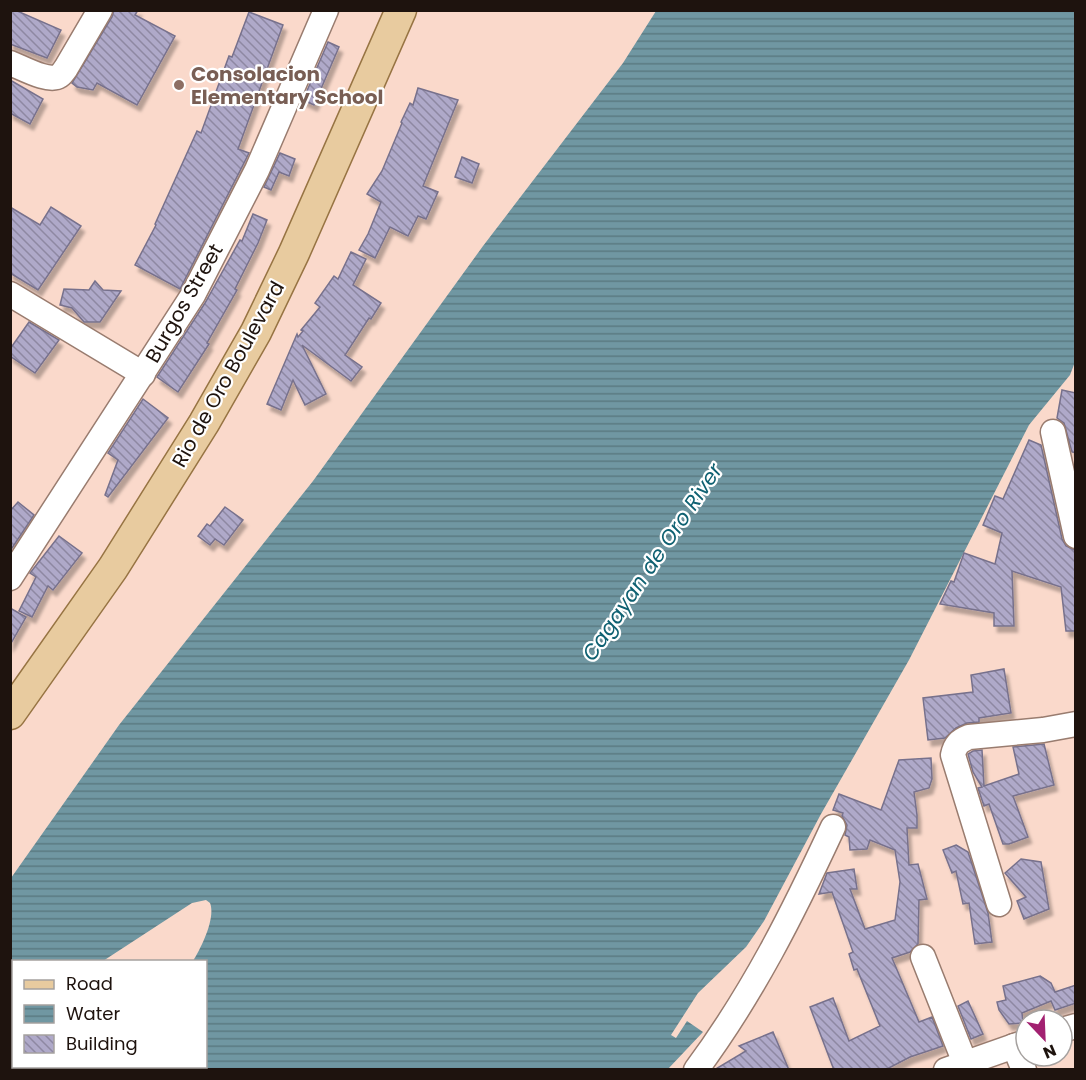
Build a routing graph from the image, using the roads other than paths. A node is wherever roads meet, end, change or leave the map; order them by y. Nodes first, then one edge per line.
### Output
1 (100, 10) edge
2 (326, 10) edge
3 (401, 10) edge
4 (10, 63) edge
5 (11, 294) edge
6 (143, 374) junction
7 (1053, 432) dead end
8 (1076, 536) edge
9 (10, 578) edge
10 (10, 714) edge
11 (1076, 724) edge
12 (832, 827) dead end
13 (999, 904) dead end
14 (923, 957) dead end
15 (1014, 1046) edge
16 (955, 1066) edge
17 (696, 1070) edge

1 - 4 street
2 - 6 street, Burgos Street
3 - 10 main road, Rio de Oro Boulevard
5 - 6 street
6 - 9 street, Burgos Street
7 - 8 street
11 - 13 street
12 - 17 street
14 - 16 street
15 - 16 street

